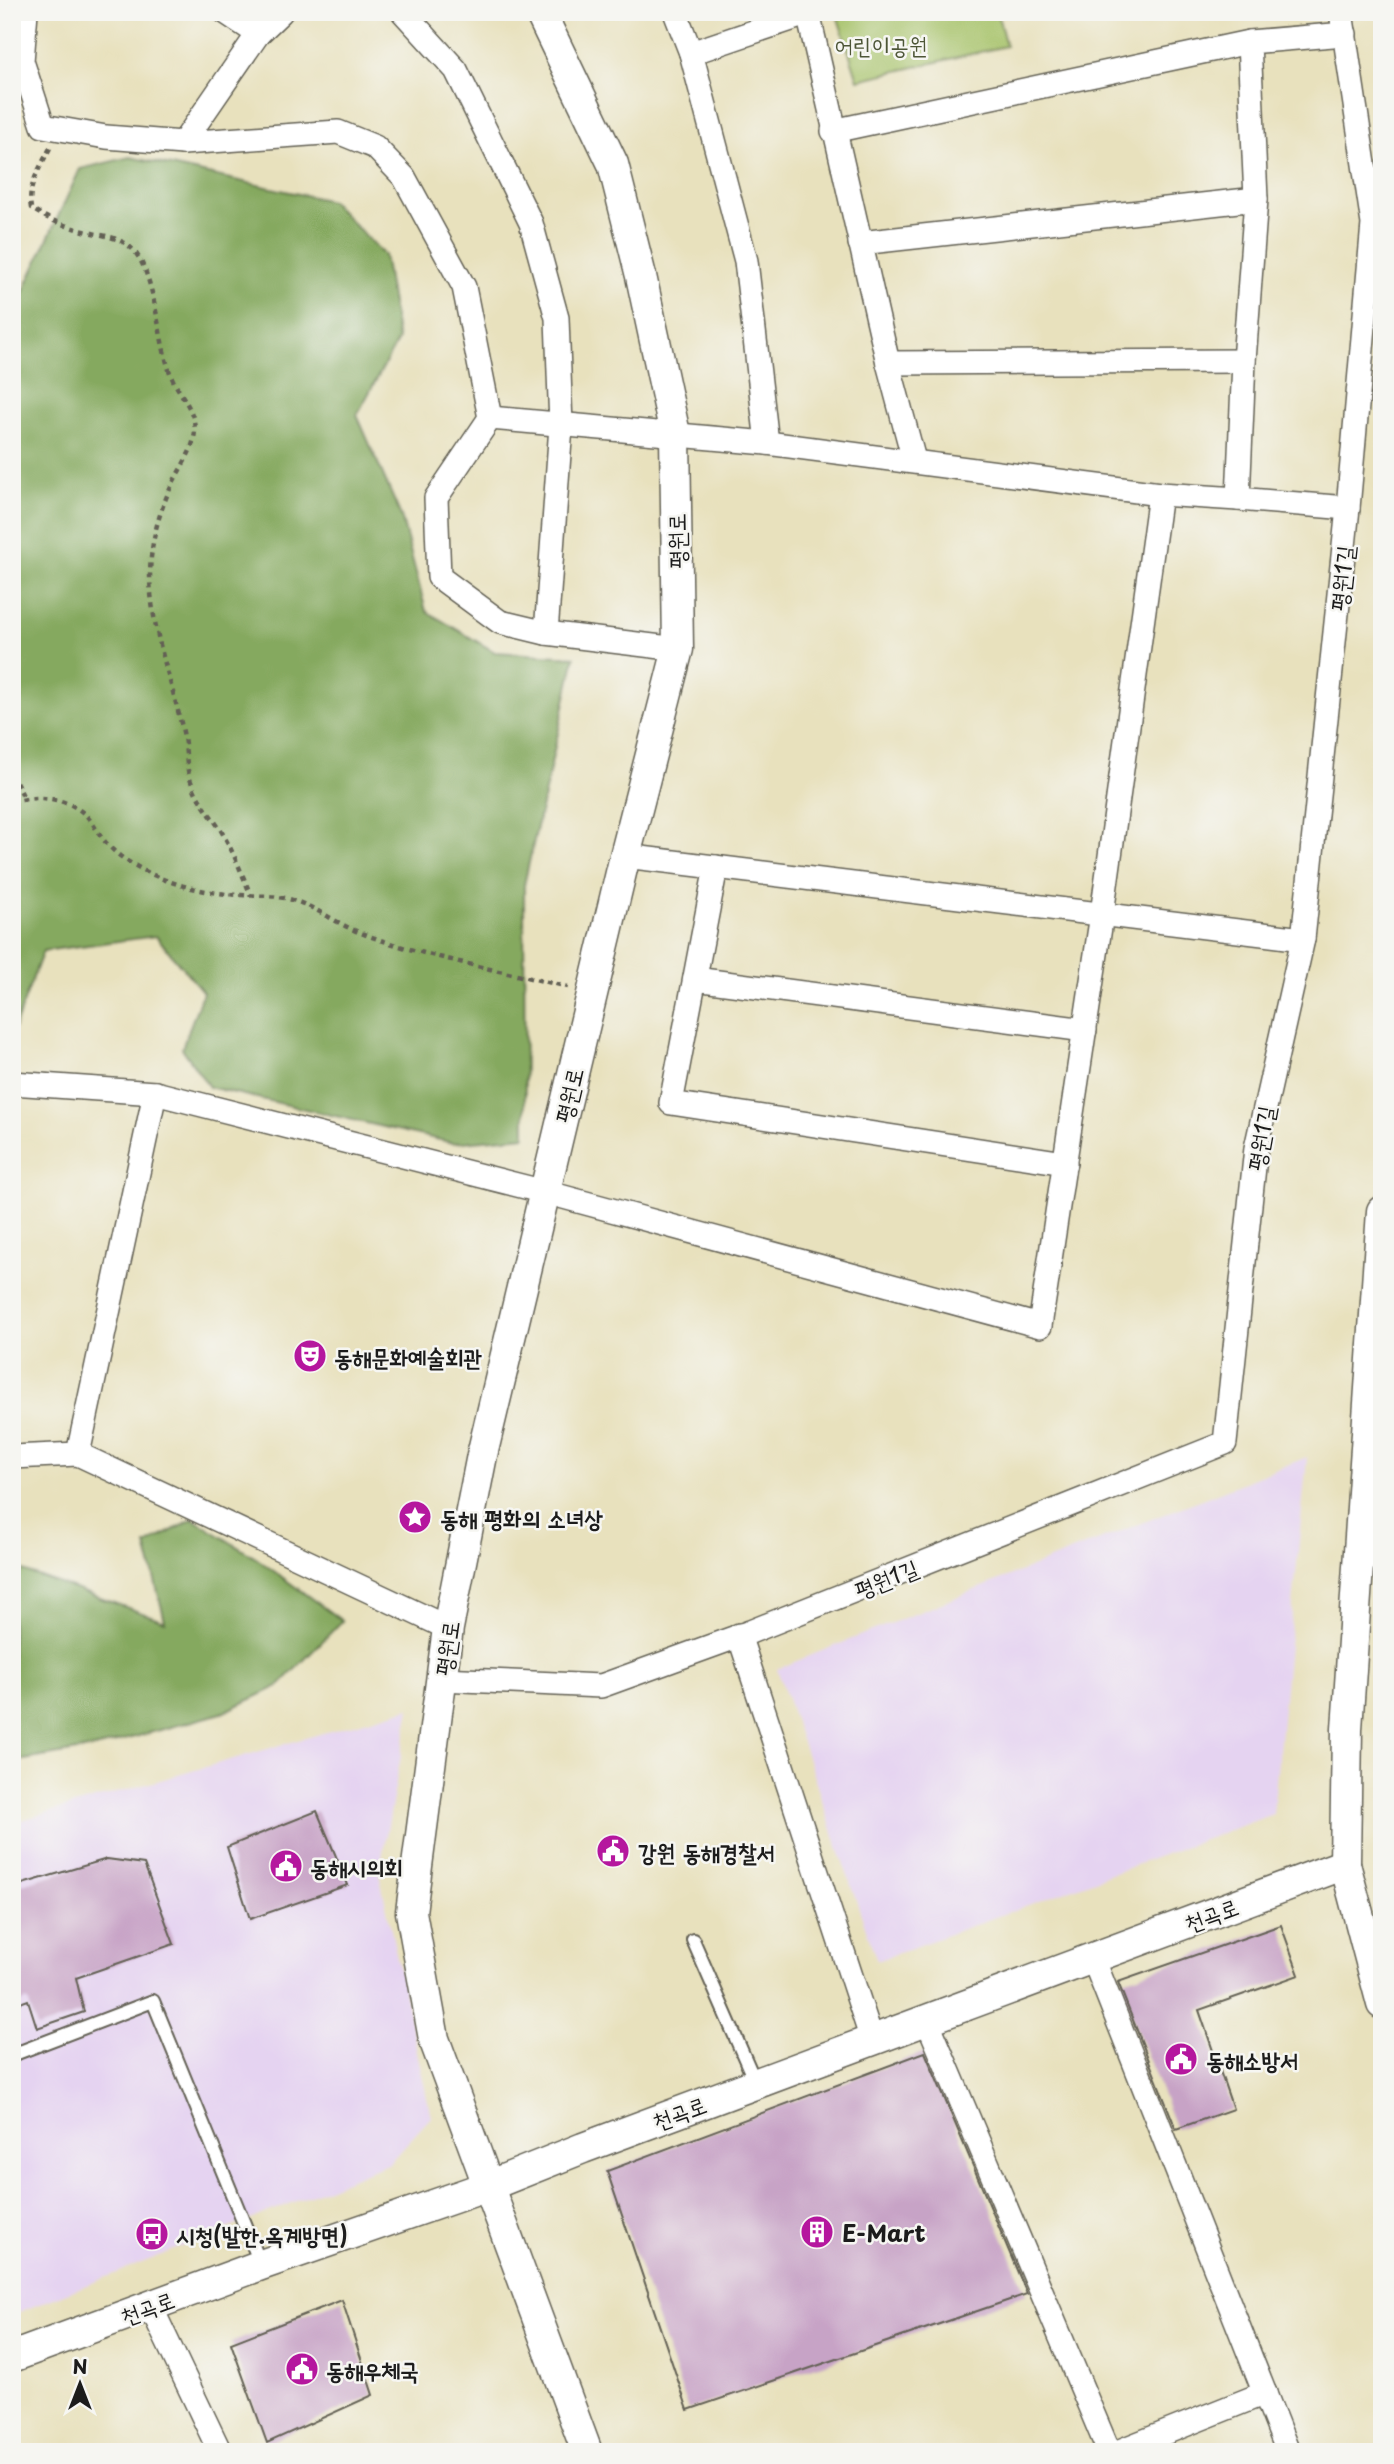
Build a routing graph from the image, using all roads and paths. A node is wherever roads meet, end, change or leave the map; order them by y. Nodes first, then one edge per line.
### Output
1 (26, 12) edge
2 (225, 12) edge
3 (281, 12) edge
4 (403, 12) edge
5 (540, 12) edge
6 (675, 12) edge
7 (810, 13) edge
8 (1343, 23) edge
9 (258, 34) junction
10 (1249, 41) junction
11 (691, 53) junction
12 (59, 128) junction
13 (834, 131) junction
14 (183, 142) junction
15 (1255, 199) junction
16 (860, 243) junction
17 (1244, 361) junction
18 (888, 363) junction
19 (489, 418) junction
20 (561, 426) junction
21 (675, 434) junction
22 (767, 443) junction
23 (914, 460) junction
24 (1160, 494) junction
25 (1238, 499) junction
26 (1348, 508) junction
27 (546, 633) junction
28 (678, 649) junction
29 (12, 682) edge
30 (12, 714) edge
31 (12, 773) edge
32 (24, 798) junction
33 (12, 803) edge
34 (625, 856) junction
35 (716, 867) junction
36 (251, 896) junction
37 (1102, 914) junction
38 (1303, 939) junction
39 (695, 979) junction
40 (592, 993) junction
41 (1085, 1030) junction
42 (12, 1083) edge
43 (155, 1093) junction
44 (1065, 1163) junction
45 (545, 1192) junction
46 (1382, 1211) edge
47 (78, 1454) junction
48 (12, 1457) edge
49 (448, 1628) junction
50 (739, 1635) junction
51 (441, 1679) junction
52 (1382, 1709) edge
53 (1382, 1796) edge
54 (1345, 1864) junction
55 (693, 1940) dead end
56 (1093, 1958) junction
57 (1382, 2004) edge
58 (927, 2020) junction
59 (872, 2040) junction
60 (12, 2055) edge
61 (756, 2084) junction
62 (488, 2186) junction
63 (261, 2265) junction
64 (150, 2305) junction
65 (14, 2352) edge
66 (1265, 2393) junction
67 (220, 2452) edge
68 (587, 2452) edge
69 (1109, 2452) edge
70 (1117, 2452) edge
71 (1288, 2452) edge

1 - 12 street
2 - 9 street
3 - 9 street
4 - 20 street
5 - 21 street, 평원로
6 - 11 street
7 - 11 street
7 - 13 street
8 - 10 street
8 - 26 street, 평원1길
9 - 14 street
10 - 13 street
10 - 15 street
11 - 22 street
12 - 14 street
12 - 36 path
13 - 16 street
14 - 19 street
15 - 16 street
15 - 17 street
16 - 18 street
17 - 18 street
17 - 25 street
18 - 23 street
19 - 20 street
19 - 27 street
20 - 21 street
20 - 27 street
21 - 22 street
21 - 28 street, 평원로
22 - 23 street
23 - 24 street
24 - 25 street
24 - 37 street
25 - 26 street
26 - 38 street, 평원1길
27 - 28 street
28 - 34 street, 평원로
29 - 30 path
31 - 32 path
32 - 33 path
32 - 36 path
34 - 35 street
34 - 40 street, 평원로
35 - 37 street
35 - 39 street
36 - 40 path
37 - 38 street
37 - 41 street
38 - 50 street, 평원1길
39 - 41 street
39 - 44 street
40 - 45 street, 평원로
41 - 44 street
42 - 43 street
43 - 45 street
43 - 47 street
44 - 45 street
45 - 49 street, 평원로
46 - 54 street
47 - 48 street
47 - 49 street
49 - 51 street, 평원로
50 - 51 street, 평원1길
50 - 59 street
51 - 62 street, 평원로
52 - 53 path
54 - 56 street, 천곡로
54 - 57 street
55 - 61 lane
56 - 58 street, 천곡로
56 - 66 street
58 - 59 street, 천곡로
58 - 69 street
59 - 61 street, 천곡로
60 - 63 lane
61 - 62 street, 천곡로
62 - 63 street, 천곡로
62 - 68 street, 평원로
63 - 64 street, 천곡로
64 - 65 street, 천곡로
64 - 67 street
66 - 70 street
66 - 71 street

